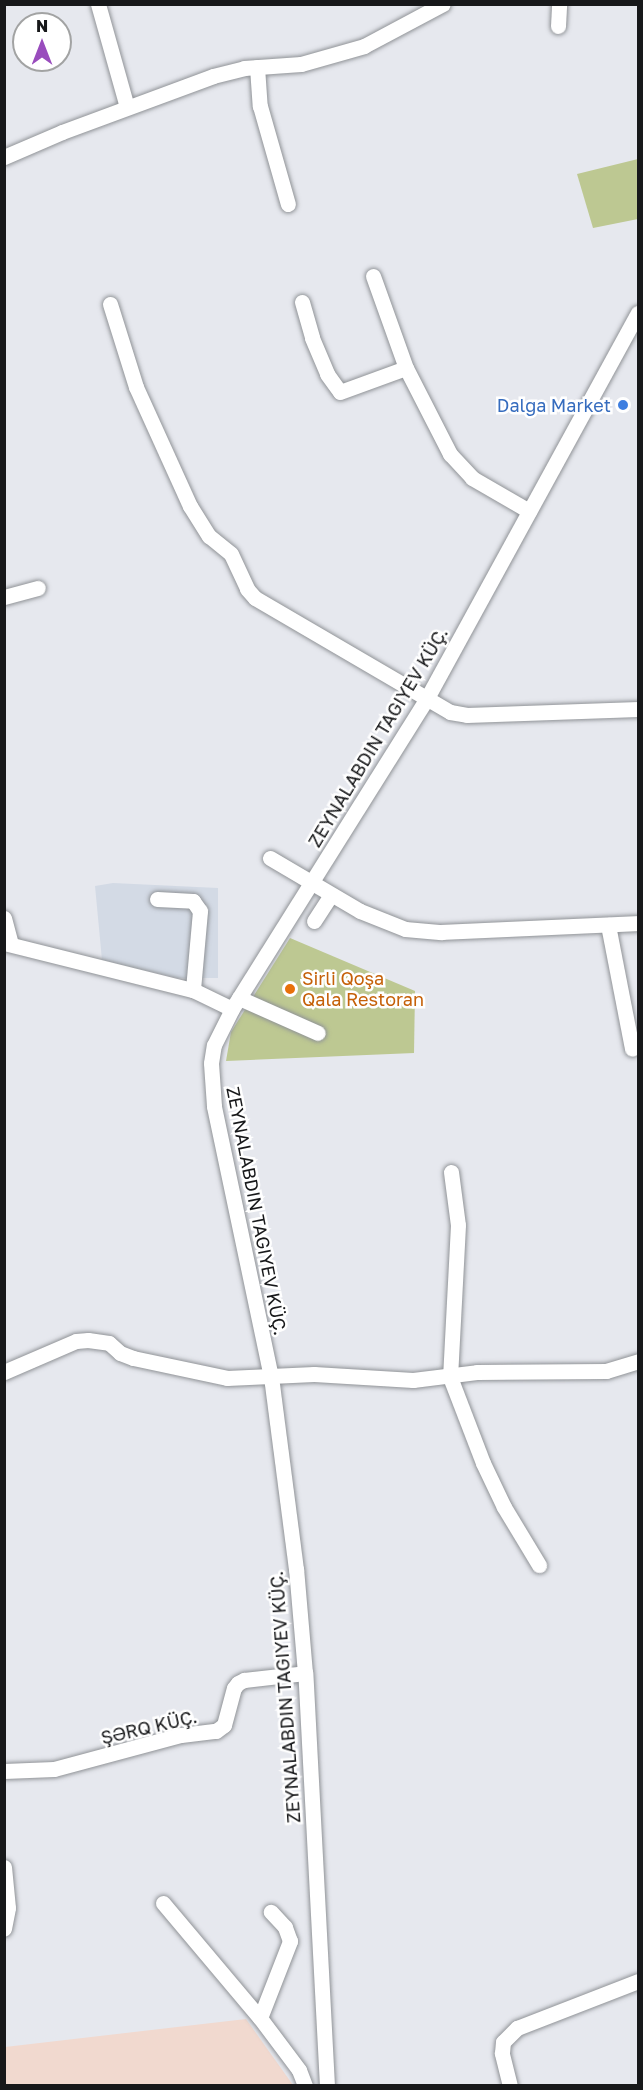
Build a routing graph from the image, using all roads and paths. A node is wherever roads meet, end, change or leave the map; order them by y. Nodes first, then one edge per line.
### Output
1 (98, 4) edge
2 (443, 4) edge
3 (559, 4) edge
4 (558, 26) dead end
5 (257, 67) junction
6 (127, 107) junction
7 (4, 157) edge
8 (288, 204) dead end
9 (373, 276) dead end
10 (302, 302) dead end
11 (110, 304) dead end
12 (639, 313) edge
13 (406, 368) junction
14 (530, 511) junction
15 (38, 588) dead end
16 (4, 597) edge
17 (427, 698) junction
18 (639, 710) edge
19 (270, 858) dead end
20 (312, 884) junction
21 (331, 895) junction
22 (157, 899) dead end
23 (4, 918) edge
24 (314, 921) dead end
25 (639, 923) edge
26 (608, 925) junction
27 (8, 944) edge
28 (193, 990) junction
29 (236, 1003) junction
30 (318, 1033) dead end
31 (632, 1049) dead end
32 (451, 1172) dead end
33 (639, 1361) edge
34 (4, 1372) edge
35 (271, 1377) junction
36 (450, 1377) junction
37 (539, 1565) dead end
38 (305, 1673) junction
39 (4, 1771) edge
40 (4, 1867) edge
41 (163, 1903) dead end
42 (271, 1912) dead end
43 (4, 1929) edge
44 (639, 1981) edge
45 (260, 2018) junction
46 (305, 2085) edge
47 (327, 2085) edge
48 (510, 2085) edge

1 - 6 street
2 - 5 street
3 - 4 street
5 - 6 street
5 - 8 street
6 - 7 street
9 - 13 street
10 - 13 street
11 - 17 street
12 - 14 street
13 - 14 street
14 - 17 street
15 - 16 street
17 - 18 street
17 - 20 street
19 - 20 street
20 - 21 street
20 - 29 street
21 - 24 street
21 - 26 street
22 - 28 street
23 - 27 street
25 - 26 street
26 - 31 street
27 - 28 street
28 - 29 street
29 - 30 street
29 - 35 street
32 - 36 street
33 - 36 street
34 - 35 street
35 - 36 street
35 - 38 street
36 - 37 street
38 - 39 street, ŞƏRQ KÜÇ.
38 - 47 street
40 - 43 street
41 - 45 street
42 - 45 street
44 - 48 street
45 - 46 street

